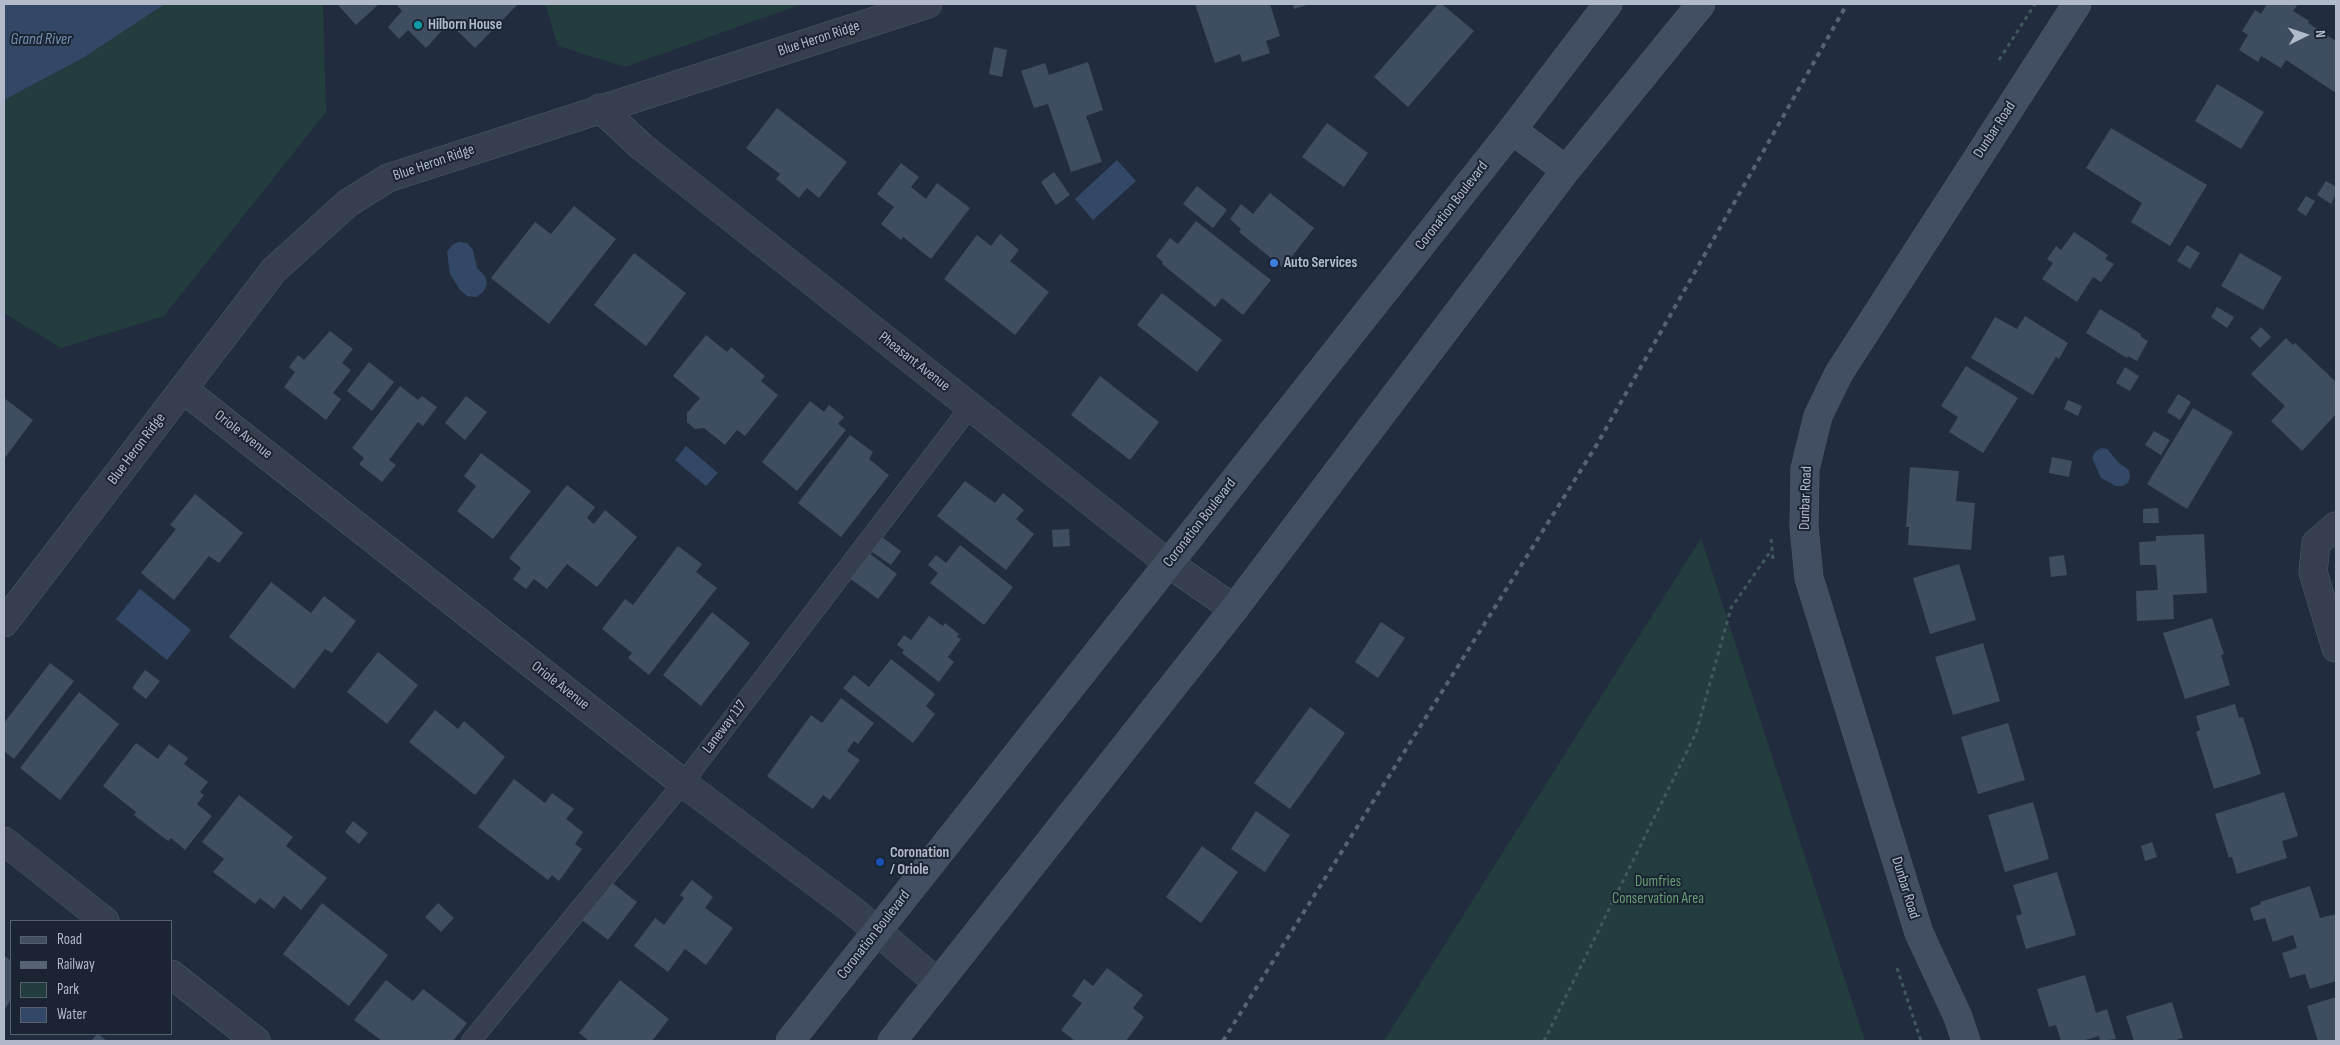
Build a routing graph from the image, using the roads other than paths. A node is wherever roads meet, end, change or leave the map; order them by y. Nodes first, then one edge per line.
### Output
1 (928, 4) edge
2 (1608, 4) edge
3 (1700, 4) edge
4 (2077, 4) edge
5 (600, 108) junction
6 (1512, 130) junction
7 (1566, 170) junction
8 (183, 389) junction
9 (970, 406) junction
10 (2336, 526) edge
11 (1168, 563) junction
12 (1234, 609) junction
13 (4, 623) edge
14 (2336, 648) edge
15 (683, 783) junction
16 (4, 841) edge
17 (104, 920) edge
18 (878, 930) junction
19 (172, 975) edge
20 (938, 983) junction
21 (256, 1041) edge
22 (471, 1041) edge
23 (790, 1041) edge
24 (892, 1041) edge
25 (1966, 1041) edge

1 - 5 street, Blue Heron Ridge
2 - 6 main road, Coronation Boulevard
3 - 7 main road
4 - 25 main road, Dunbar Road
5 - 8 street, Blue Heron Ridge
5 - 9 street, Pheasant Avenue
6 - 7 main road
6 - 11 main road, Coronation Boulevard
7 - 12 main road
8 - 13 street, Blue Heron Ridge
8 - 15 street, Oriole Avenue
9 - 11 street, Pheasant Avenue
9 - 15 lane, Laneway 117
10 - 14 street
11 - 12 street, Pheasant Avenue
11 - 18 main road, Coronation Boulevard
12 - 20 main road
15 - 18 street, Oriole Avenue
15 - 22 lane, Laneway 117
16 - 17 street
18 - 20 street, Oriole Avenue
18 - 23 main road, Coronation Boulevard
19 - 21 street
20 - 24 main road

